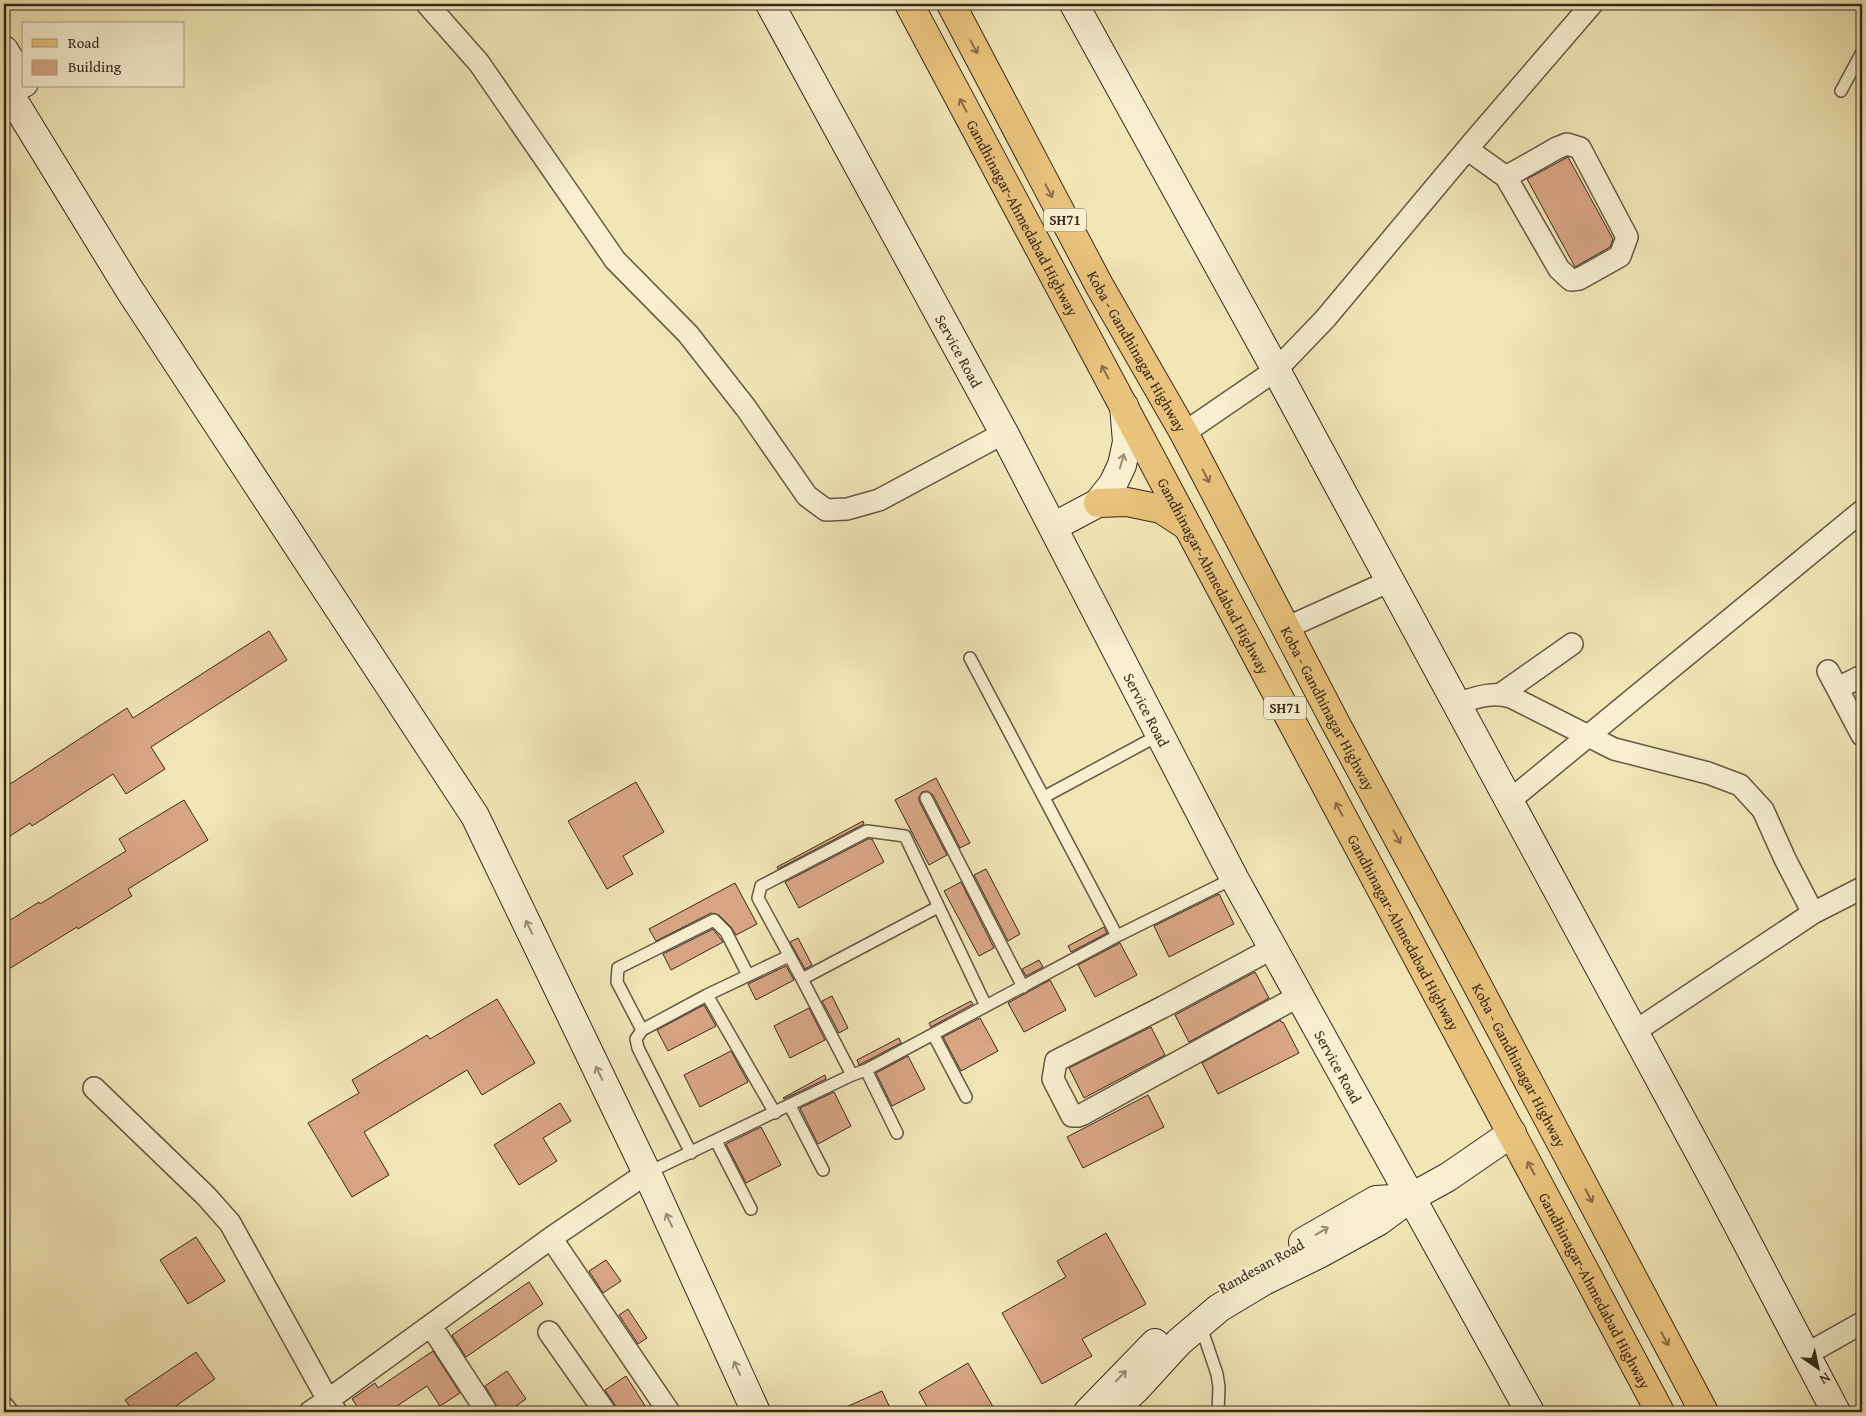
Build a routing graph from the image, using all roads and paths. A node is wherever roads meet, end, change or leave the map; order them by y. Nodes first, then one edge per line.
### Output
1 (427, 4) edge
2 (770, 4) edge
3 (909, 4) edge
4 (951, 4) edge
5 (1074, 4) edge
6 (1592, 4) edge
7 (4, 50) edge
8 (1862, 52) edge
9 (22, 80) edge
10 (4, 85) edge
11 (27, 88) edge
12 (1841, 91) dead end
13 (1468, 149) junction
14 (1506, 177) junction
15 (1276, 370) junction
16 (1124, 406) junction
17 (1004, 433) junction
18 (1184, 433) junction
19 (1098, 502) junction
20 (1862, 511) edge
21 (1187, 526) junction
22 (1053, 527) junction
23 (1390, 581) junction
24 (1286, 628) junction
25 (1572, 644) dead end
26 (970, 658) dead end
27 (1844, 676) edge
28 (1501, 694) junction
29 (1456, 704) junction
30 (1862, 706) edge
31 (1160, 735) junction
32 (1862, 735) edge
33 (1589, 736) junction
34 (1044, 797) junction
35 (926, 798) dead end
36 (1509, 801) junction
37 (1234, 878) junction
38 (1862, 888) edge
39 (938, 907) junction
40 (1813, 913) junction
41 (1117, 936) junction
42 (1273, 948) junction
43 (789, 956) junction
44 (748, 976) junction
45 (802, 979) junction
46 (1023, 987) junction
47 (707, 995) junction
48 (1299, 996) junction
49 (986, 1006) junction
50 (642, 1030) junction
51 (1634, 1032) junction
52 (933, 1034) junction
53 (866, 1070) junction
54 (852, 1075) junction
55 (94, 1088) dead end
56 (966, 1097) dead end
57 (790, 1106) junction
58 (775, 1113) junction
59 (897, 1133) dead end
60 (1512, 1133) junction
61 (716, 1141) junction
62 (691, 1153) junction
63 (656, 1169) junction
64 (823, 1170) dead end
65 (1410, 1198) junction
66 (750, 1209) dead end
67 (551, 1238) junction
68 (1862, 1323) edge
69 (1200, 1324) junction
70 (431, 1326) junction
71 (549, 1332) dead end
72 (1806, 1355) junction
73 (332, 1406) edge
74 (4, 1408) edge
75 (7, 1412) edge
76 (310, 1412) edge
77 (487, 1412) edge
78 (605, 1412) edge
79 (669, 1412) edge
80 (756, 1412) edge
81 (777, 1412) edge
82 (1088, 1412) edge
83 (1111, 1412) edge
84 (1218, 1412) edge
85 (1530, 1412) edge
86 (1660, 1412) edge
87 (1704, 1412) edge
88 (1836, 1412) edge

1 - 17 street
2 - 17 street, Service Road
16 -> 3 main road, Gandhinagar-Ahmedabad Highway / SH71
4 -> 18 main road, Koba - Gandhinagar Highway / SH71
5 - 15 street
6 - 13 street
7 - 9 street
8 - 12 lane
63 -> 10 street
11 - 63 street
13 - 14 street
13 - 15 street
14 - 14 street
15 - 18 street
15 - 23 street
19 -> 16 street
16 - 21 main road, Gandhinagar-Ahmedabad Highway / SH71
17 - 22 street, Service Road
18 -> 24 main road, Koba - Gandhinagar Highway / SH71
19 - 21 main road
19 - 22 street
20 - 33 street
60 -> 21 main road, Gandhinagar-Ahmedabad Highway / SH71
22 - 31 street, Service Road
23 - 24 street
23 - 29 street
24 -> 87 main road, Koba - Gandhinagar Highway / SH71
25 - 28 street
26 - 34 lane
27 - 30 street
27 - 32 street
28 - 29 street
28 - 33 street
29 - 36 street
31 - 34 lane
31 - 37 street, Service Road
33 - 36 street
33 - 40 street
34 - 41 lane
35 - 46 lane
36 - 51 street
37 - 41 lane
37 - 42 street, Service Road
38 - 40 street
39 - 43 lane
39 - 45 lane
39 - 49 lane
40 - 51 street
41 - 46 lane
42 - 48 street, Service Road
42 - 48 street
43 - 44 lane
43 - 45 lane
44 - 47 lane
44 - 50 lane
45 - 54 lane
46 - 49 lane
47 - 50 lane
47 - 58 lane
48 - 65 street, Service Road
49 - 52 lane
50 - 62 lane
51 - 72 street
52 - 53 lane
52 - 56 lane
53 - 54 lane
53 - 59 lane
54 - 57 lane
55 - 73 street
57 - 58 lane
57 - 64 lane
58 - 61 lane
60 - 65 street, Randesan Road
86 -> 60 main road, Gandhinagar-Ahmedabad Highway / SH71
61 - 62 lane
61 - 66 lane
62 - 63 lane
63 - 67 street
80 -> 63 street
63 - 81 street
65 - 69 street, Randesan Road
82 -> 65 street, Randesan Road
65 - 85 street, Service Road
67 - 70 street
67 - 79 street
68 - 72 street
69 - 83 street, Randesan Road
69 - 84 lane
70 - 73 street
70 - 77 street
71 - 78 street
72 - 88 street
73 - 76 street
74 - 75 street

